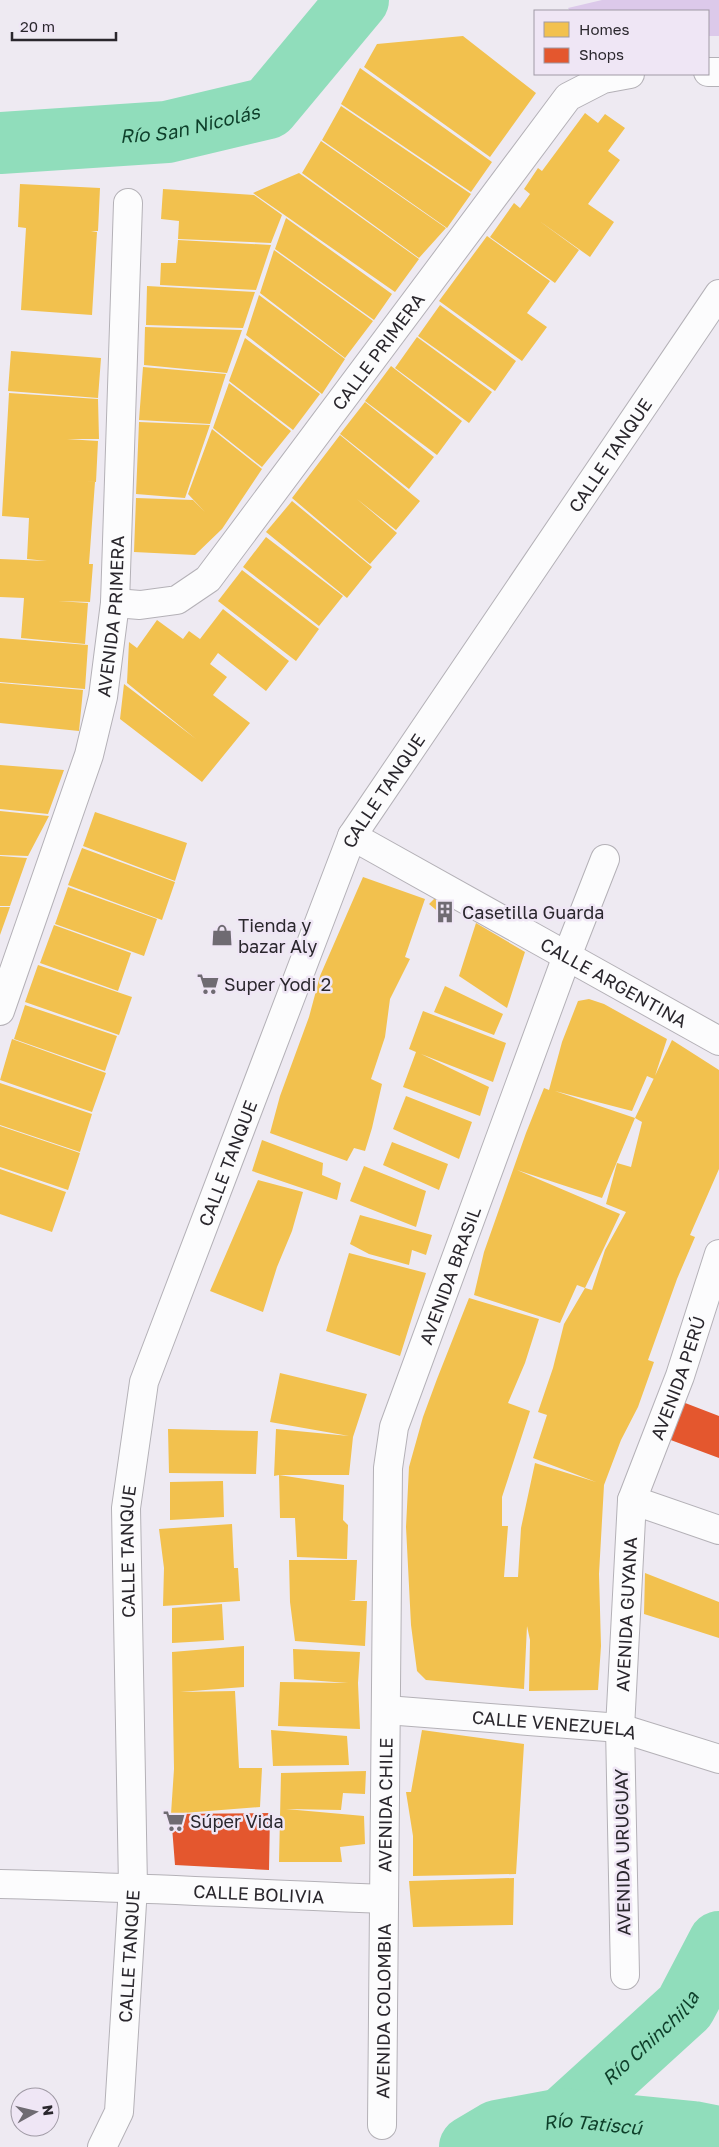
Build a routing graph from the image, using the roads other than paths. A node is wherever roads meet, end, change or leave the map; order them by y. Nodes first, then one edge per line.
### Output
1 (625, 75) edge
2 (128, 202) dead end
3 (719, 294) edge
4 (115, 603) junction
5 (352, 836) junction
6 (605, 858) dead end
7 (567, 956) junction
8 (0, 1011) edge
9 (719, 1041) edge
10 (719, 1254) edge
11 (632, 1500) junction
12 (719, 1530) edge
13 (386, 1710) junction
14 (620, 1728) junction
15 (719, 1759) edge
16 (0, 1884) edge
17 (133, 1887) junction
18 (384, 1899) junction
19 (625, 1975) dead end
20 (382, 2125) dead end
21 (102, 2147) edge

1 - 4 street, CALLE PRIMERA
2 - 4 street, AVENIDA PRIMERA
3 - 5 street, CALLE TANQUE
4 - 8 street, AVENIDA PRIMERA
5 - 7 street, CALLE ARGENTINA
5 - 17 street, CALLE TANQUE
6 - 7 street, AVENIDA BRASIL
7 - 9 street, CALLE ARGENTINA
7 - 13 street, AVENIDA BRASIL
10 - 11 street, AVENIDA PERÚ
11 - 12 street
11 - 14 street, AVENIDA GUYANA
13 - 14 street, CALLE VENEZUELA
13 - 18 street, AVENIDA CHILE
14 - 15 street, CALLE VENEZUELA
14 - 19 street, AVENIDA URUGUAY
16 - 17 street
17 - 18 street, CALLE BOLIVIA
17 - 21 street, CALLE TANQUE
18 - 20 street, AVENIDA COLOMBIA

